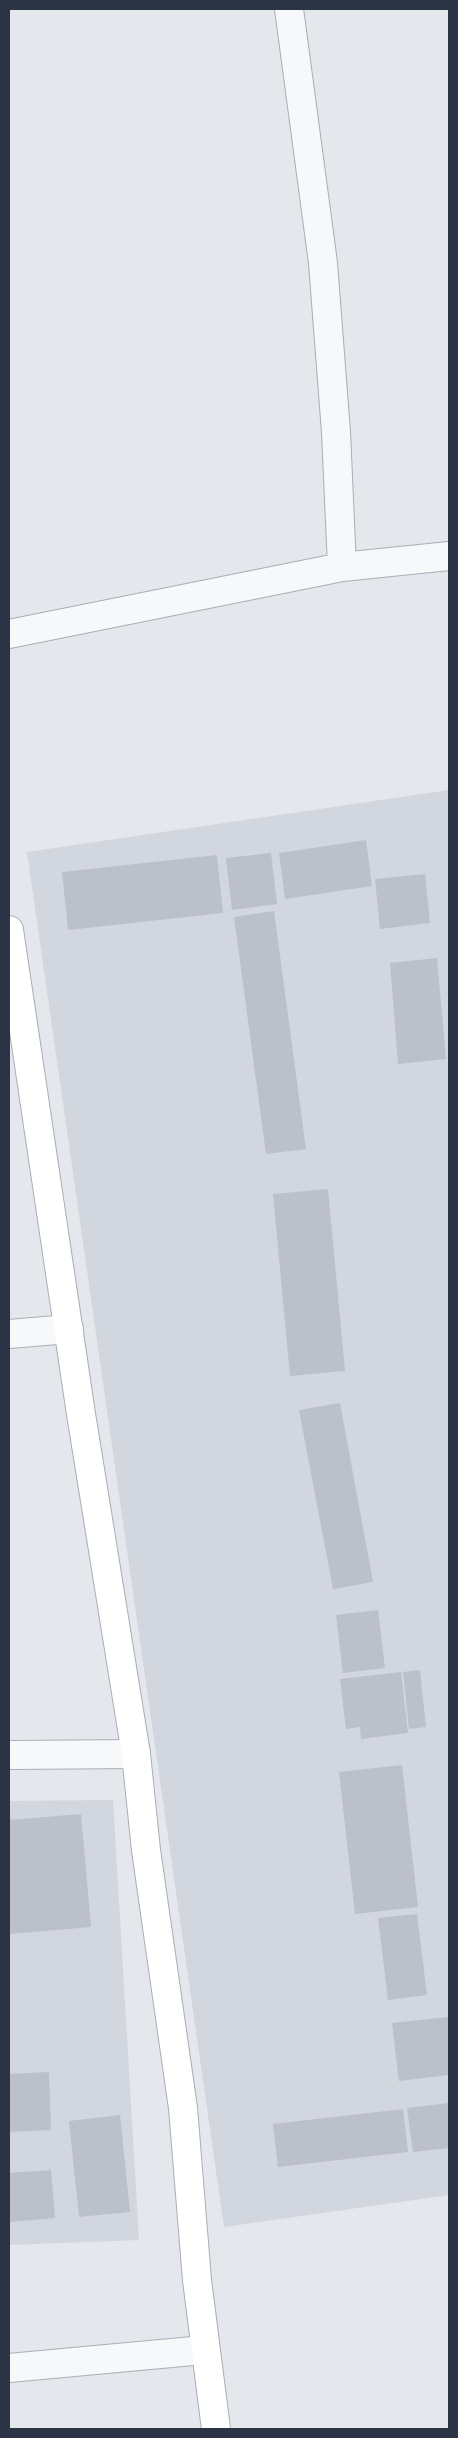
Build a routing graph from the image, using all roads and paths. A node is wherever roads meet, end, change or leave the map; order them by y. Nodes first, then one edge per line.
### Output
1 (289, 9) edge
2 (449, 556) edge
3 (342, 567) junction
4 (9, 634) edge
5 (9, 930) edge
6 (13, 991) edge
7 (69, 1329) junction
8 (9, 1334) edge
9 (136, 1754) junction
10 (9, 1755) edge
11 (204, 2350) junction
12 (9, 2368) edge
13 (216, 2429) edge

1 - 3 street
2 - 3 street
3 - 4 street
5 - 6 street
6 - 7 street
7 - 8 street
7 - 9 street
9 - 10 street
9 - 11 street
11 - 12 street
11 - 13 street

